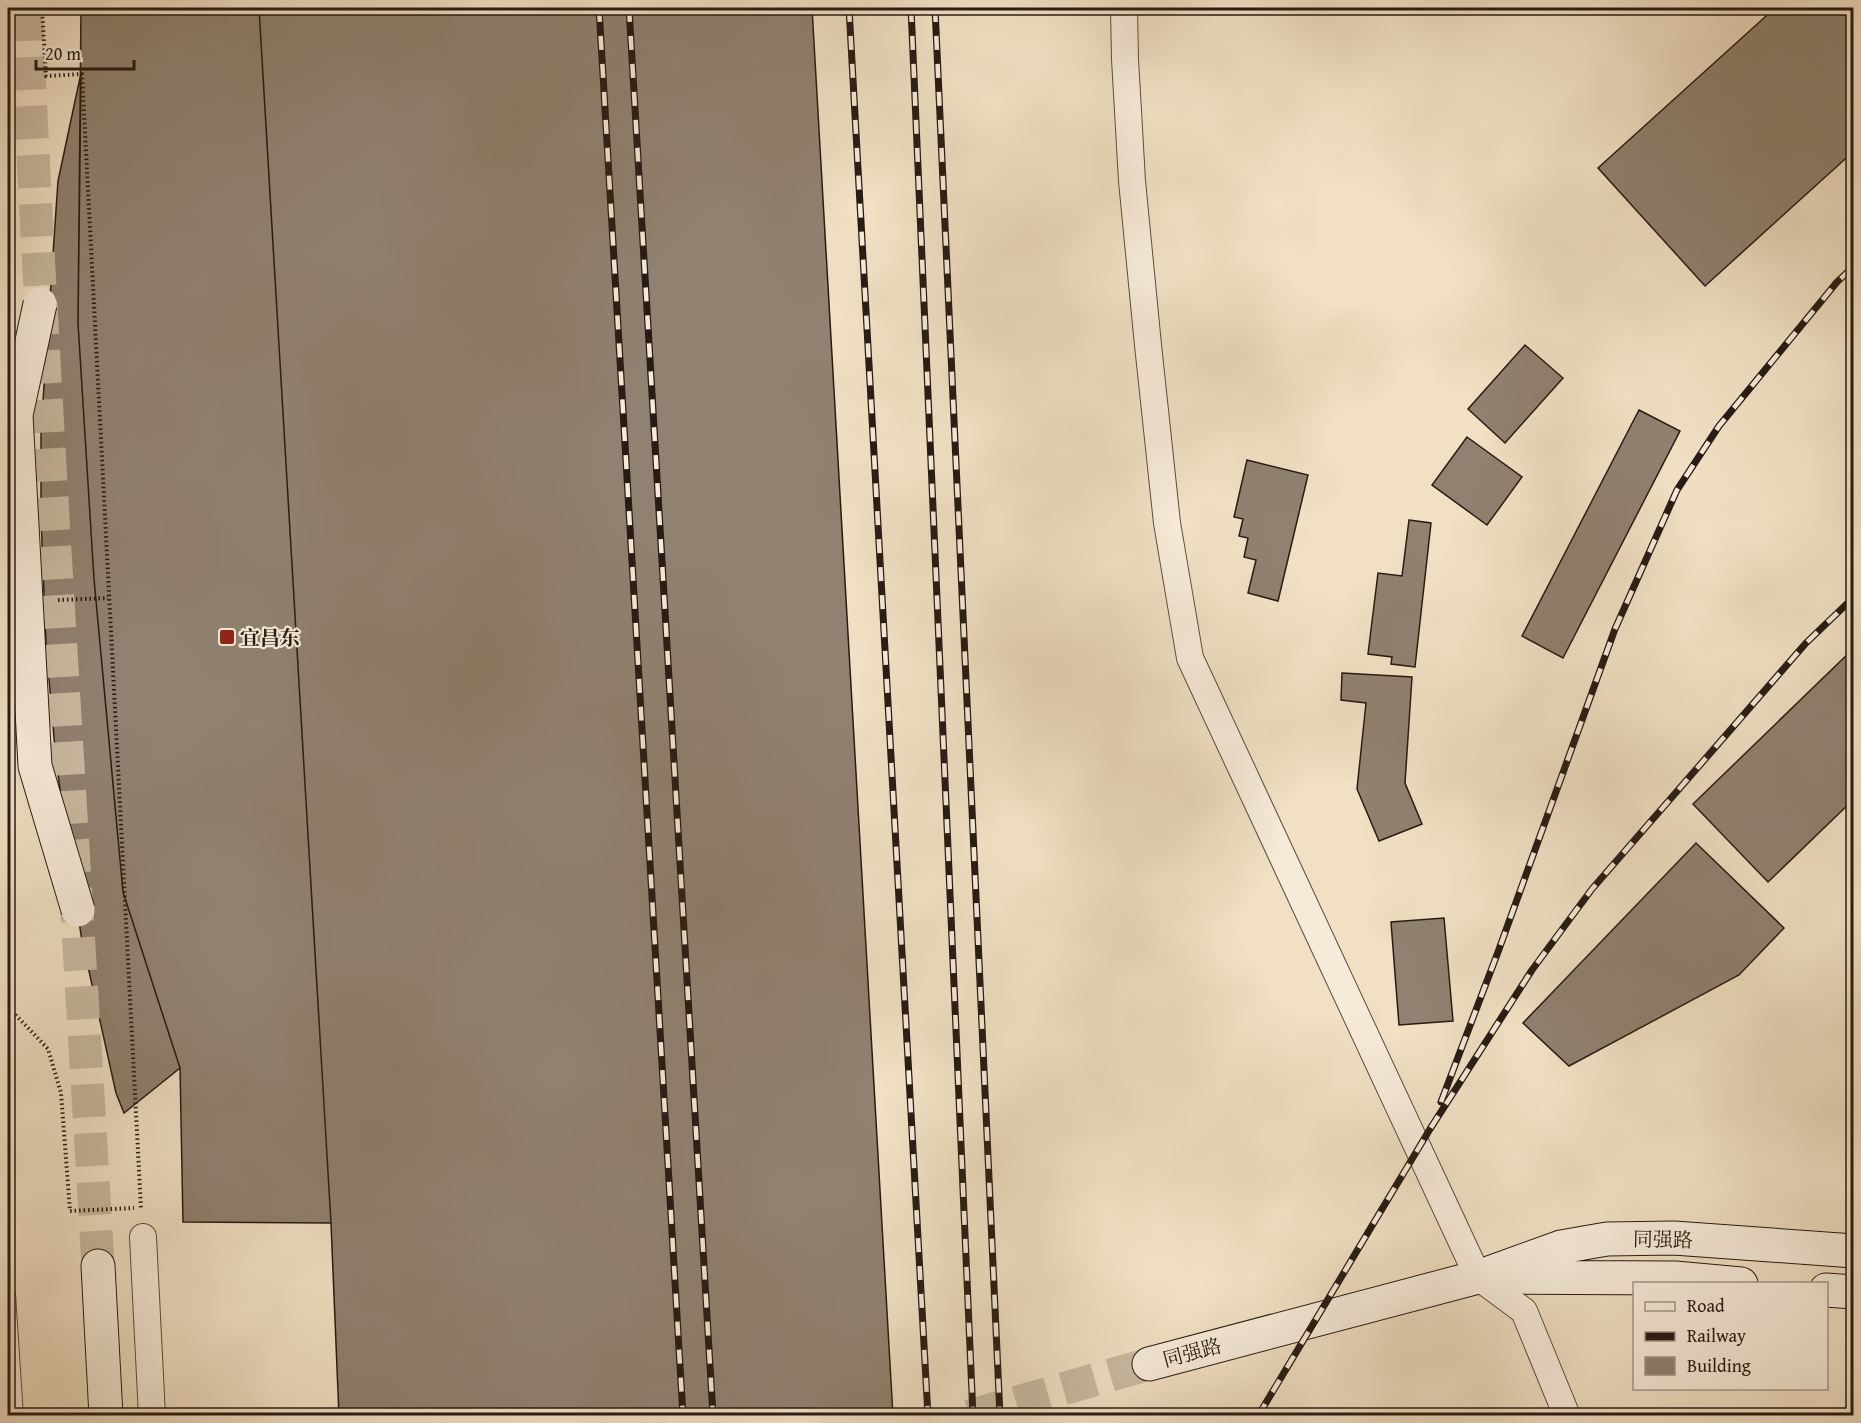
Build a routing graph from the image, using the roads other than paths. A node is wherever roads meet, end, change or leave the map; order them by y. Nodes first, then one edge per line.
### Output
1 (1124, 8) edge
2 (40, 304) dead end
3 (78, 910) dead end
4 (143, 1237) road end
5 (1854, 1251) edge
6 (98, 1266) tunnel mouth
7 (1478, 1277) junction
8 (1719, 1282) edge
9 (1828, 1290) edge
10 (1854, 1292) edge
11 (8, 1294) edge
12 (1149, 1364) tunnel mouth
13 (16, 1416) edge
14 (106, 1416) edge
15 (153, 1416) edge
16 (1568, 1416) edge

1 - 7 street
2 - 3 main road, bridge
4 - 15 street
5 - 7 main road, 同强路
6 - 14 main road
7 - 8 main road, 同强路
7 - 12 main road, 同强路
7 - 16 street
9 - 10 main road
11 - 13 lane

